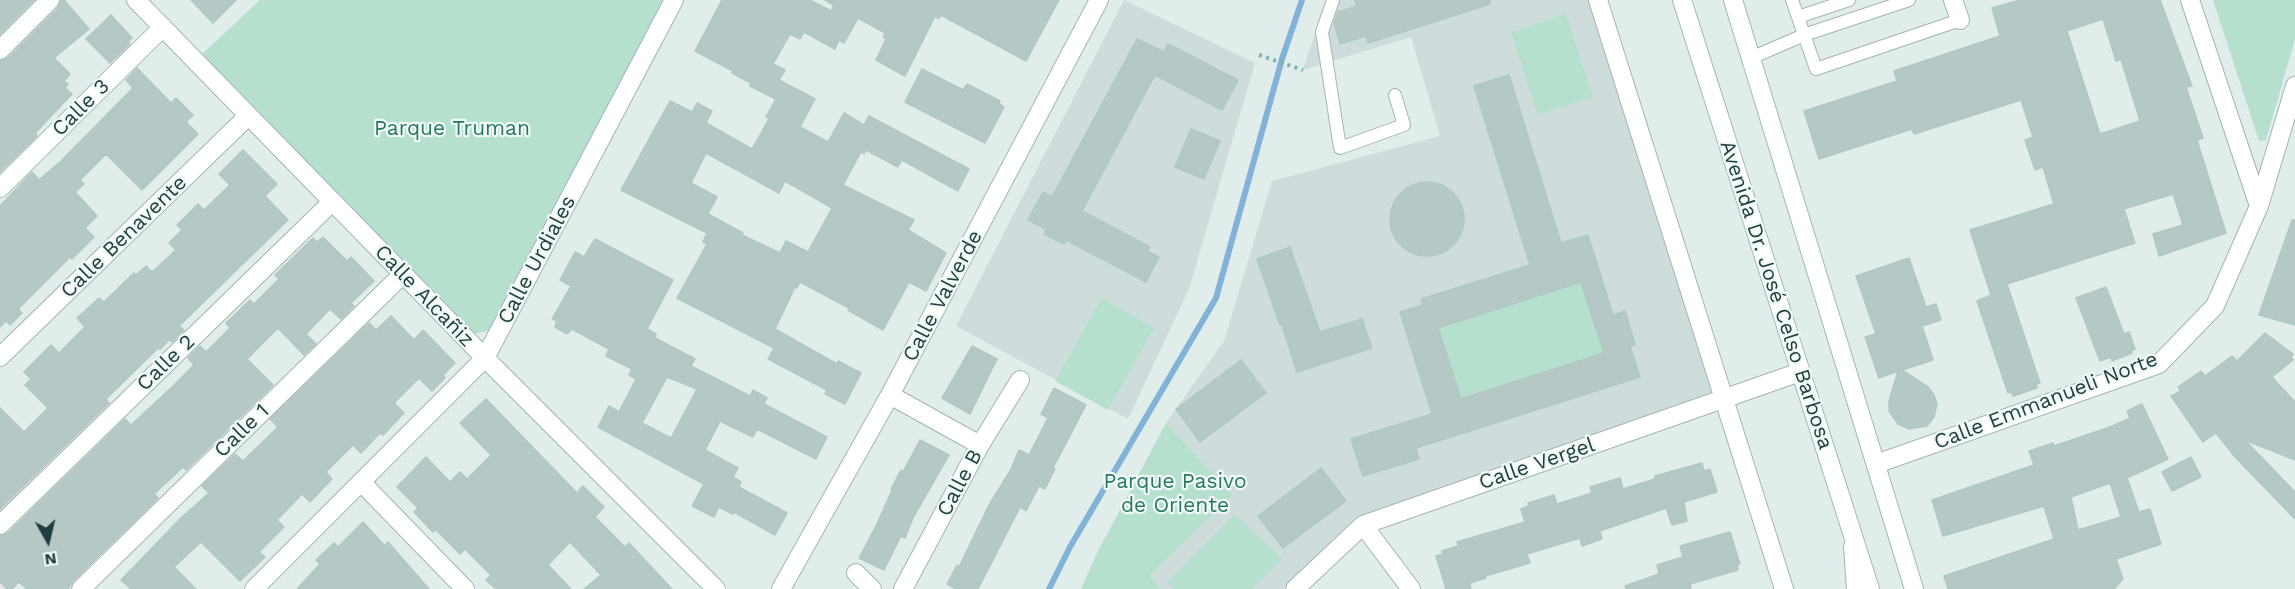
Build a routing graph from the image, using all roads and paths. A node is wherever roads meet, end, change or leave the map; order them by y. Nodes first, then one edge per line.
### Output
1 (50, 0) edge
2 (136, 0) edge
3 (674, 0) edge
4 (1099, 0) edge
5 (1333, 0) edge
6 (1598, 0) edge
7 (1682, 0) edge
8 (1733, 0) edge
9 (1792, 0) edge
10 (1849, 0) edge
11 (1909, 0) edge
12 (1953, 0) edge
13 (2190, 0) edge
14 (1798, 17) junction
15 (1959, 20) joint
16 (163, 27) junction
17 (1804, 35) junction
18 (0, 50) edge
19 (1258, 55) dead end
20 (1750, 58) junction
21 (1303, 70) dead end
22 (2295, 86) edge
23 (1395, 95) dead end
24 (248, 116) junction
25 (0, 188) edge
26 (332, 202) junction
27 (2259, 206) junction
28 (403, 274) junction
29 (0, 357) edge
30 (485, 358) junction
31 (1800, 372) junction
32 (1020, 380) dead end
33 (890, 395) junction
34 (1725, 400) junction
35 (980, 445) junction
36 (1876, 464) junction
37 (361, 482) junction
38 (0, 525) edge
39 (1363, 525) junction
40 (1852, 534) junction
41 (856, 573) dead end
42 (81, 589) edge
43 (254, 589) edge
44 (465, 589) edge
45 (716, 589) edge
46 (781, 589) edge
47 (872, 589) edge
48 (903, 589) edge
49 (1295, 589) edge
50 (1411, 589) edge
51 (1784, 589) edge
52 (1856, 589) edge
53 (1870, 589) edge
54 (1914, 589) edge

1 - 18 street
2 - 16 street, Calle Alcañiz
3 - 30 street, Calle Urdiales
4 - 33 street, Calle Valverde
5 - 23 lane
6 - 34 street
7 - 31 street, Avenida Dr. José Celso Barbosa
8 - 20 street, Avenida Dr. José Celso Barbosa
9 - 14 lane
10 - 14 lane
11 - 17 lane
12 - 15 street
13 - 27 street
14 - 17 lane
15 - 17 lane
16 - 24 street, Calle Alcañiz
16 - 25 street, Calle 3
17 - 20 lane
19 - 21 path
20 - 36 street, Avenida Dr. José Celso Barbosa
22 - 27 street, Calle Emmanueli Norte
24 - 26 street, Calle Alcañiz
24 - 29 street, Calle Benavente
26 - 28 street, Calle Alcañiz
26 - 38 street, Calle 2
27 - 36 street, Calle Emmanueli Norte
28 - 30 street, Calle Alcañiz
28 - 42 street, Calle 1
30 - 37 street, Calle Urdiales
30 - 45 street, Calle Alcañiz
31 - 34 street, Calle Vergel
31 - 40 street, Avenida Dr. José Celso Barbosa
32 - 35 street, Calle B
33 - 35 street
33 - 46 street, Calle Valverde
34 - 39 street, Calle Vergel
34 - 51 street
35 - 48 street, Calle B
36 - 54 street, Avenida Dr. José Celso Barbosa
37 - 43 street, Calle Urdiales
37 - 44 street
39 - 49 street, Calle Vergel
39 - 50 street
40 - 52 street
40 - 53 street, Avenida Dr. José Celso Barbosa
41 - 47 street

